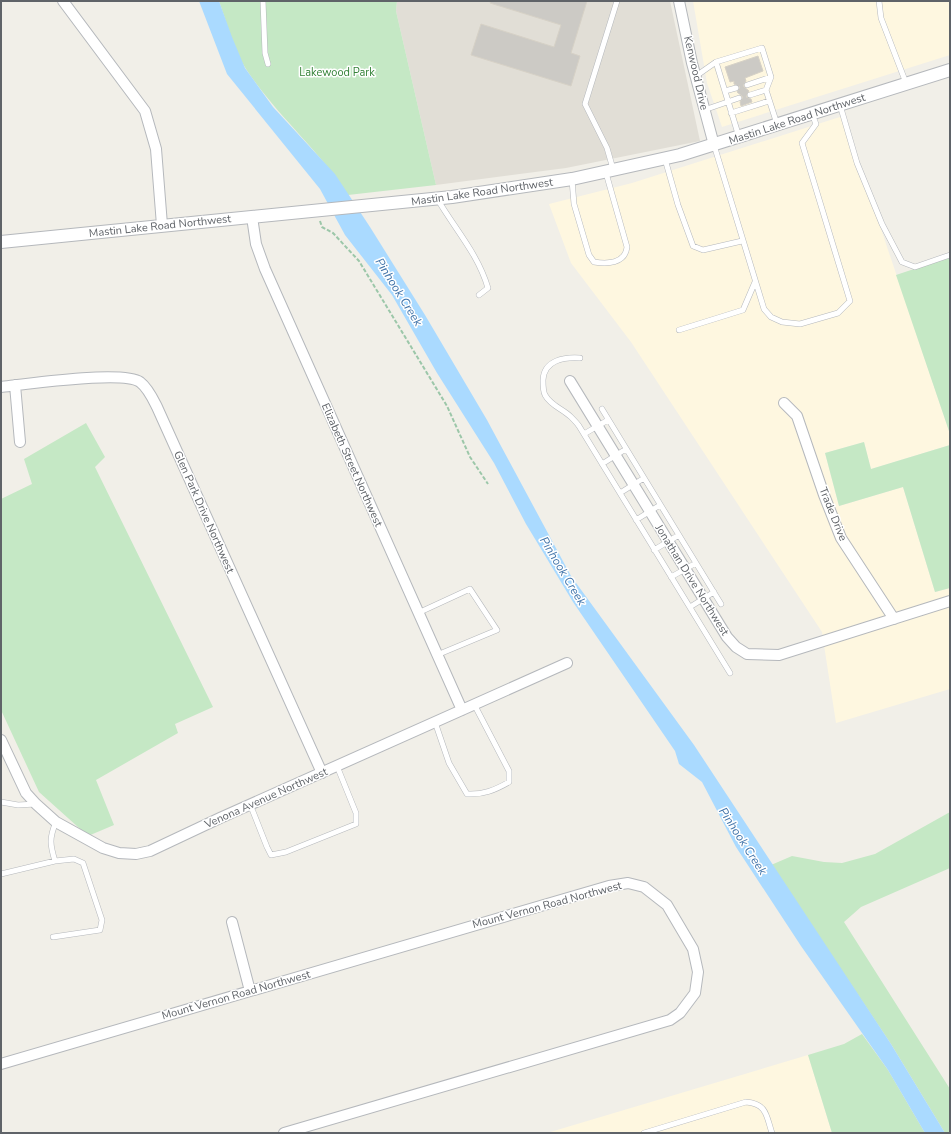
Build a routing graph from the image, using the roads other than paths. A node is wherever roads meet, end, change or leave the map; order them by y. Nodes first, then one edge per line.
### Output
1 (63, 1) edge
2 (263, 1) edge
3 (617, 1) edge
4 (680, 1) edge
5 (879, 1) edge
6 (716, 62) junction
7 (268, 64) dead end
8 (950, 70) edge
9 (696, 76) junction
10 (771, 77) junction
11 (907, 84) junction
12 (747, 85) dead end
13 (736, 88) dead end
14 (766, 90) junction
15 (724, 91) junction
16 (750, 95) dead end
17 (739, 98) dead end
18 (728, 102) junction
19 (769, 102) junction
20 (840, 105) junction
21 (704, 110) junction
22 (731, 113) junction
23 (812, 114) junction
24 (777, 125) junction
25 (739, 137) junction
26 (714, 145) junction
27 (665, 159) junction
28 (610, 172) junction
29 (572, 179) junction
30 (437, 199) junction
31 (252, 217) junction
32 (162, 225) junction
33 (742, 241) junction
34 (1, 242) edge
35 (950, 255) edge
36 (755, 282) junction
37 (479, 295) dead end
38 (679, 330) dead end
39 (580, 358) dead end
40 (570, 381) dead end
41 (15, 386) junction
42 (1, 387) edge
43 (784, 404) dead end
44 (602, 409) dead end
45 (608, 420) junction
46 (598, 426) junction
47 (584, 434) junction
48 (20, 442) dead end
49 (626, 449) junction
50 (615, 456) junction
51 (602, 464) junction
52 (644, 478) junction
53 (633, 484) junction
54 (620, 493) junction
55 (660, 505) junction
56 (650, 512) junction
57 (636, 520) junction
58 (679, 535) junction
59 (668, 541) junction
60 (654, 550) junction
61 (696, 563) junction
62 (685, 569) junction
63 (671, 577) junction
64 (714, 592) junction
65 (703, 599) junction
66 (950, 602) edge
67 (721, 604) dead end
68 (690, 607) junction
69 (418, 613) junction
70 (894, 619) junction
71 (437, 655) junction
72 (567, 663) dead end
73 (730, 673) dead end
74 (474, 704) junction
75 (462, 710) junction
76 (435, 722) junction
77 (1, 740) edge
78 (337, 766) junction
79 (322, 772) junction
80 (1, 802) edge
81 (36, 804) junction
82 (250, 804) junction
83 (56, 822) junction
84 (55, 861) junction
85 (1, 874) edge
86 (232, 922) dead end
87 (53, 937) dead end
88 (250, 991) junction
89 (1, 1064) edge
90 (284, 1133) edge
91 (644, 1133) edge
92 (772, 1133) edge

1 - 32 street
2 - 7 lane
3 - 28 lane
4 - 9 street, Kenwood Drive
5 - 11 lane
6 - 9 lane
6 - 10 lane
6 - 15 lane
8 - 11 street, Mastin Lake Road Northwest
9 - 21 street, Kenwood Drive
10 - 12 lane
10 - 14 lane
11 - 20 street, Mastin Lake Road Northwest
13 - 15 lane
14 - 16 lane
14 - 19 lane
15 - 18 lane
17 - 18 lane
18 - 21 lane
18 - 22 lane
19 - 22 lane
19 - 24 lane
20 - 23 street, Mastin Lake Road Northwest
20 - 35 lane
21 - 26 street, Kenwood Drive
22 - 25 lane
23 - 24 street, Mastin Lake Road Northwest
23 - 36 lane
24 - 25 street, Mastin Lake Road Northwest
25 - 26 street, Mastin Lake Road Northwest
26 - 27 street, Mastin Lake Road Northwest
26 - 33 lane
27 - 28 street, Mastin Lake Road Northwest
27 - 33 lane
28 - 29 street, Mastin Lake Road Northwest
28 - 29 lane
29 - 30 street, Mastin Lake Road Northwest
30 - 31 street, Mastin Lake Road Northwest
30 - 37 lane
31 - 32 street, Mastin Lake Road Northwest
31 - 69 street, Elizabeth Street Northwest
32 - 34 street, Mastin Lake Road Northwest
33 - 36 lane
36 - 38 lane
39 - 47 lane
40 - 46 street, Jonathan Drive Northwest
41 - 42 street, Glen Park Drive Northwest
41 - 48 street
41 - 79 street, Glen Park Drive Northwest
43 - 70 street, Trade Drive
44 - 45 lane
45 - 46 lane
45 - 49 lane
46 - 47 lane
46 - 50 street, Jonathan Drive Northwest
47 - 51 lane
49 - 50 lane
49 - 52 lane
50 - 51 lane
50 - 53 street, Jonathan Drive Northwest
51 - 54 lane
52 - 53 lane
52 - 55 lane
53 - 54 lane
53 - 56 street, Jonathan Drive Northwest
54 - 57 lane
55 - 56 lane
55 - 58 lane
56 - 57 lane
56 - 59 street, Jonathan Drive Northwest
57 - 60 lane
58 - 59 lane
58 - 61 lane
59 - 60 lane
59 - 62 street, Jonathan Drive Northwest
60 - 63 lane
61 - 62 lane
61 - 64 lane
62 - 63 lane
62 - 65 street, Jonathan Drive Northwest
63 - 68 lane
64 - 65 lane
64 - 67 lane
65 - 68 lane
65 - 70 street, Jonathan Drive Northwest
66 - 70 street, Jonathan Drive Northwest
68 - 73 lane
69 - 71 street, Elizabeth Street Northwest
69 - 71 lane
71 - 75 street, Elizabeth Street Northwest
72 - 74 street, Venona Avenue Northwest
74 - 75 street, Venona Avenue Northwest
74 - 76 lane
75 - 76 street, Venona Avenue Northwest
76 - 78 street, Venona Avenue Northwest
77 - 81 street, Venona Avenue Northwest
78 - 79 street, Venona Avenue Northwest
78 - 82 lane
79 - 82 street, Venona Avenue Northwest
80 - 81 lane
81 - 83 street, Venona Avenue Northwest
82 - 83 street, Venona Avenue Northwest
83 - 84 lane
84 - 85 lane
84 - 87 lane
86 - 88 street
88 - 89 street, Mount Vernon Road Northwest
88 - 90 street, Mount Vernon Road Northwest
91 - 92 lane

